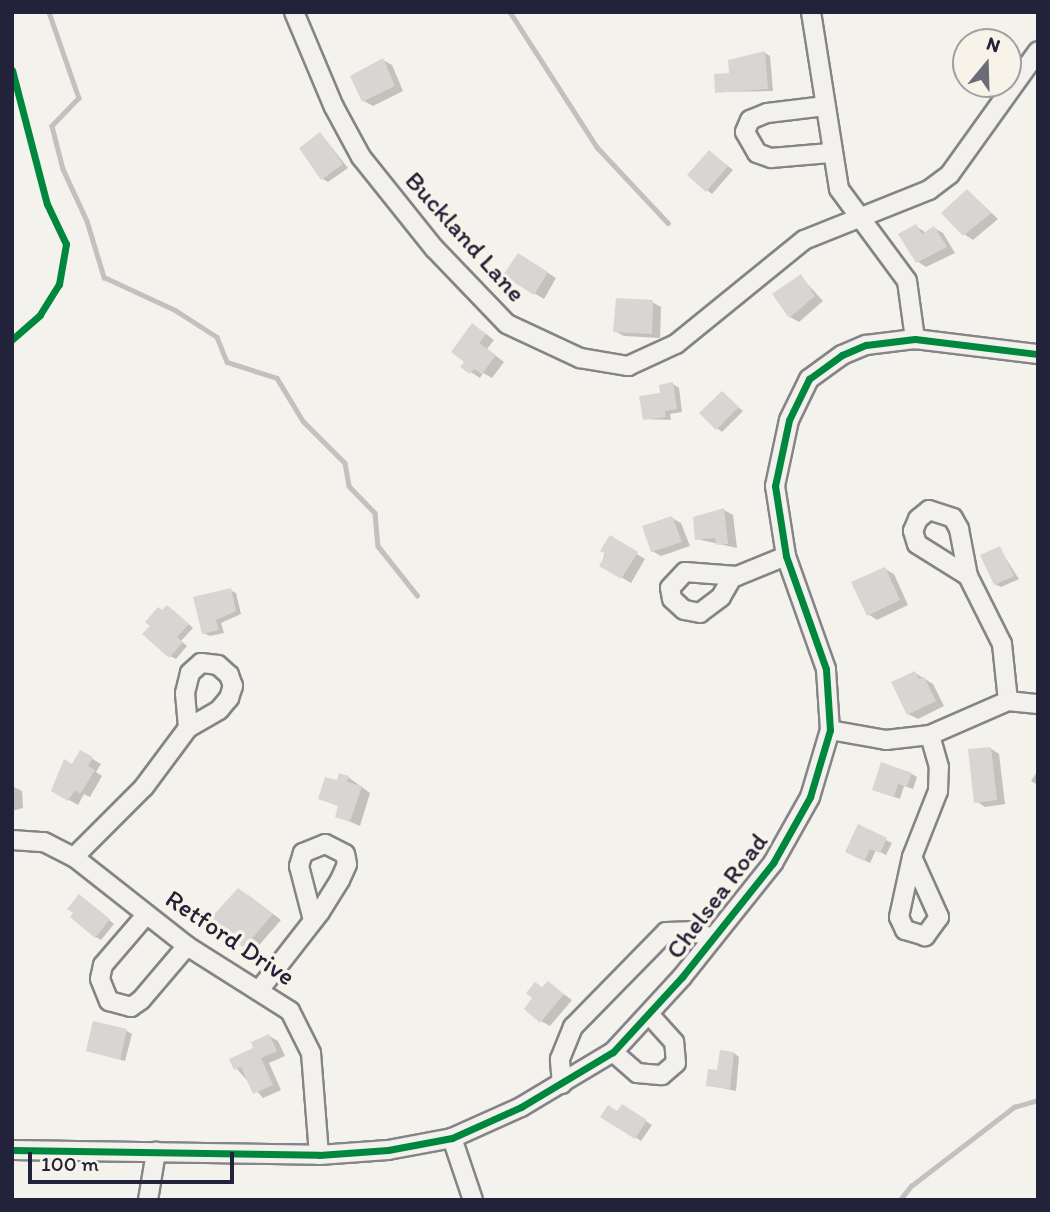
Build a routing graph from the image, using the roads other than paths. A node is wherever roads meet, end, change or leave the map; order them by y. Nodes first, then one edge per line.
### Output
1 (294, 12) edge
2 (811, 12) edge
3 (1038, 51) edge
4 (825, 106) junction
5 (830, 153) junction
6 (858, 221) junction
7 (915, 339) junction
8 (1038, 354) edge
9 (786, 556) junction
10 (733, 576) dead end
11 (968, 576) dead end
12 (1008, 701) junction
13 (1038, 704) edge
14 (188, 728) dead end
15 (830, 730) junction
16 (930, 735) junction
17 (12, 840) edge
18 (912, 856) dead end
19 (74, 857) junction
20 (146, 915) junction
21 (313, 920) dead end
22 (713, 939) junction
23 (187, 946) junction
24 (260, 989) junction
25 (650, 1015) junction
26 (613, 1052) junction
27 (562, 1084) junction
28 (452, 1138) junction
29 (12, 1150) edge
30 (156, 1152) junction
31 (318, 1156) junction
32 (148, 1200) edge
33 (473, 1200) edge

1 - 6 street, Buckland Lane
2 - 4 street
3 - 6 street, Buckland Lane
4 - 5 street
4 - 5 street
5 - 6 street
6 - 7 street
7 - 8 street, Chelsea Road
7 - 9 street, Chelsea Road
9 - 10 street
9 - 15 street, Chelsea Road
11 - 12 street
12 - 13 street
12 - 16 street
14 - 19 street
15 - 16 street
15 - 22 street, Chelsea Road
16 - 18 street
17 - 19 street, Retford Drive
19 - 20 street, Retford Drive
20 - 23 street, Retford Drive
20 - 23 street
21 - 24 street
22 - 25 street, Chelsea Road
22 - 27 street
23 - 24 street, Retford Drive
24 - 31 street, Retford Drive
25 - 26 street, Chelsea Road
25 - 26 street
26 - 27 street, Chelsea Road
27 - 28 street, Chelsea Road
28 - 31 street, Chelsea Road
28 - 33 street
29 - 30 street, Chelsea Road
30 - 31 street, Chelsea Road
30 - 32 street

